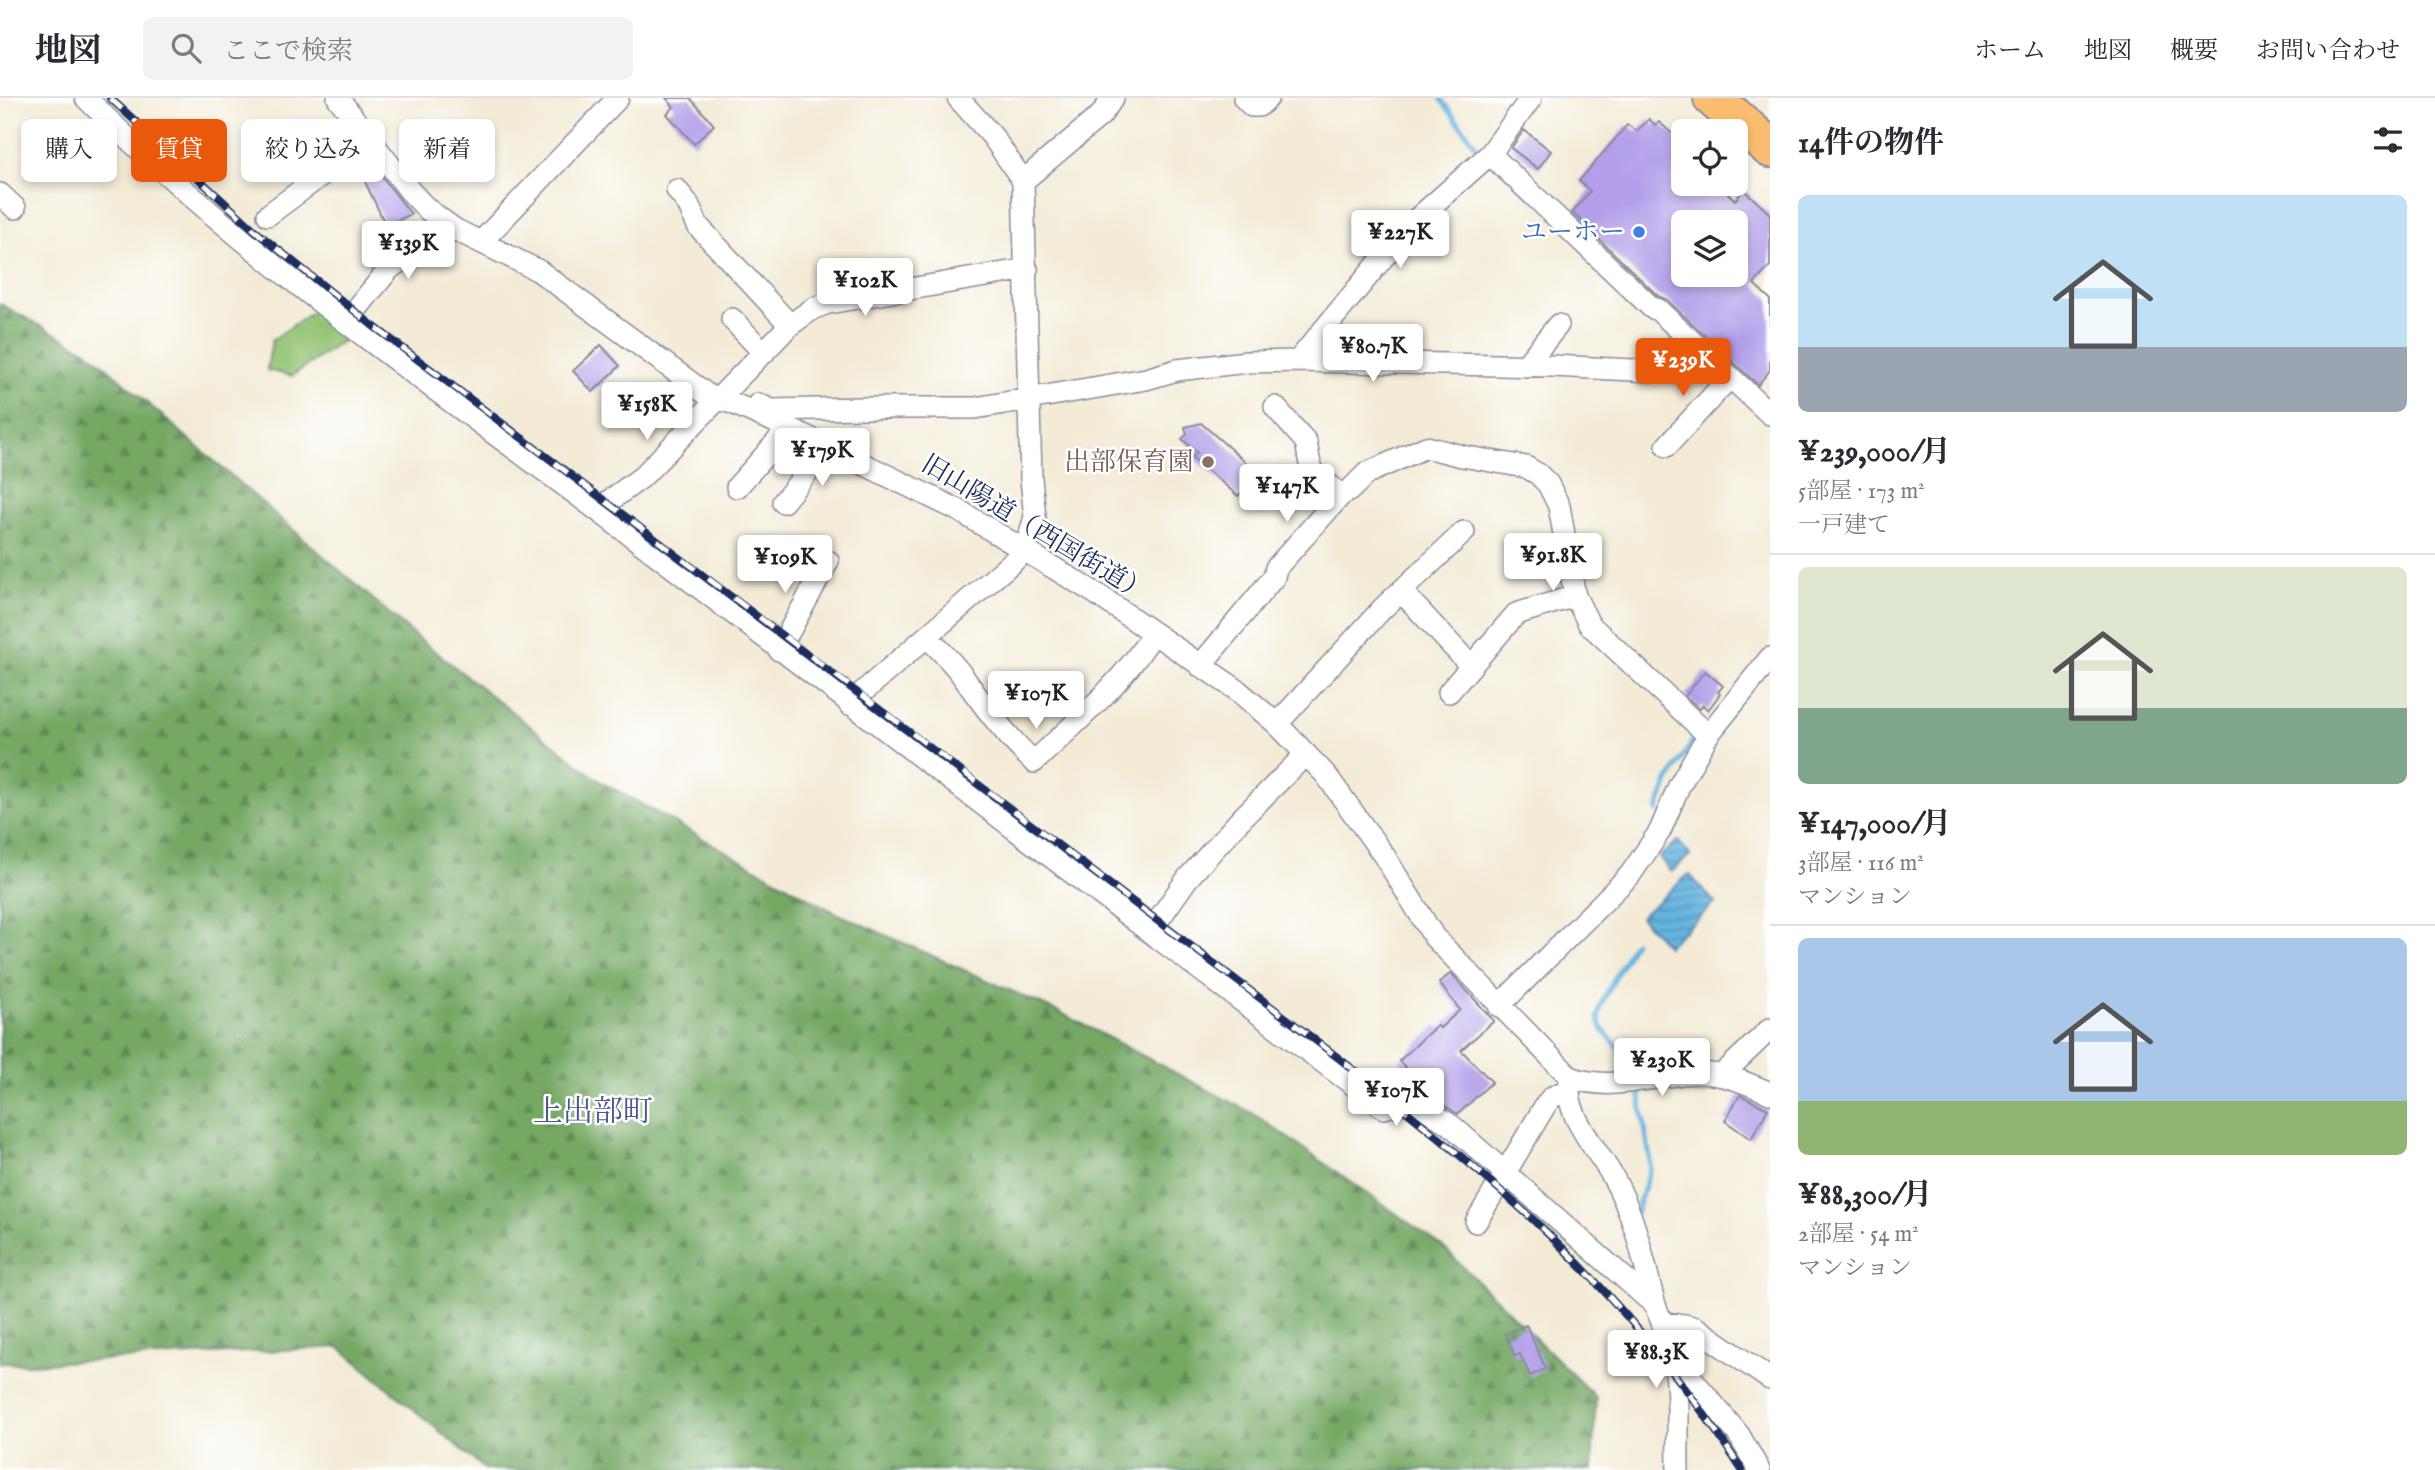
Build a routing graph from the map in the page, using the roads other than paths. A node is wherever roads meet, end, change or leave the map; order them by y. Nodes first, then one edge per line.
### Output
1 (86, 98) edge
2 (338, 98) edge
3 (618, 98) edge
4 (958, 98) edge
5 (1113, 98) edge
6 (1244, 98) edge
7 (1268, 98) edge
8 (1531, 98) edge
9 (1713, 98) edge
10 (1750, 98) edge
11 (1770, 116) edge
12 (354, 119) edge
13 (1770, 148) edge
14 (1487, 156) junction
15 (385, 158) edge
16 (1023, 181) junction
17 (312, 182) edge
18 (677, 190) dead end
19 (268, 215) dead end
20 (454, 229) junction
21 (482, 241) junction
22 (1027, 269) junction
23 (732, 320) dead end
24 (346, 322) junction
25 (789, 325) junction
26 (1558, 325) dead end
27 (764, 353) junction
28 (1708, 357) junction
29 (1298, 361) junction
30 (1525, 366) junction
31 (1730, 377) junction
32 (719, 399) junction
33 (1029, 399) junction
34 (1275, 407) dead end
35 (1770, 414) edge
36 (789, 428) junction
37 (1667, 446) dead end
38 (828, 447) junction
39 (737, 487) dead end
40 (1341, 495) junction
41 (783, 502) dead end
42 (597, 510) junction
43 (1464, 532) dead end
44 (1025, 551) junction
45 (828, 561) dead end
46 (1401, 591) junction
47 (1575, 596) junction
48 (1153, 633) junction
49 (927, 636) junction
50 (779, 650) junction
51 (1770, 658) edge
52 (1200, 666) junction
53 (1471, 666) junction
54 (1449, 692) dead end
55 (849, 704) junction
56 (1277, 724) junction
57 (1708, 735) junction
58 (1306, 754) junction
59 (1150, 932) junction
60 (1499, 1006) junction
61 (1770, 1029) edge
62 (1723, 1075) junction
63 (1569, 1083) junction
64 (1770, 1093) edge
65 (1506, 1171) junction
66 (1476, 1222) dead end
67 (1666, 1319) junction
68 (1673, 1356) junction
69 (1770, 1379) edge
70 (1678, 1470) edge
71 (1759, 1470) edge

1 - 24 street
2 - 12 street, 旧山陽道（西国街道）
3 - 21 street
4 - 16 street
5 - 16 street
6 - 7 street
8 - 14 street
9 - 13 highway
10 - 11 highway
14 - 28 street
14 - 29 street
15 - 20 street, 旧山陽道（西国街道）
16 - 22 street
17 - 19 street
18 - 25 street
20 - 21 street, 旧山陽道（西国街道）
20 - 24 street
21 - 32 street, 旧山陽道（西国街道）
22 - 25 street
22 - 33 street
23 - 27 street
24 - 42 street
25 - 27 street
26 - 30 street
27 - 32 street
28 - 30 street
28 - 31 street
29 - 30 street
29 - 33 street
31 - 35 street
31 - 37 street
32 - 33 street
32 - 36 street, 旧山陽道（西国街道）
32 - 42 street
33 - 44 street
34 - 40 street
36 - 38 street, 旧山陽道（西国街道）
36 - 39 street
38 - 41 street
38 - 44 street, 旧山陽道（西国街道）
40 - 47 street
40 - 52 street
42 - 50 street
43 - 46 street
44 - 48 street, 旧山陽道（西国街道）
44 - 49 street
45 - 50 street
46 - 53 street
46 - 56 street
47 - 53 street
47 - 57 street
48 - 49 street
48 - 52 street, 旧山陽道（西国街道）
49 - 55 street
50 - 55 street
51 - 57 street
52 - 56 street, 旧山陽道（西国街道）
53 - 54 street
55 - 59 street
56 - 58 street, 旧山陽道（西国街道）
57 - 60 street
58 - 59 street
58 - 60 street, 旧山陽道（西国街道）
59 - 65 street
60 - 63 street, 旧山陽道（西国街道）
61 - 62 street
62 - 63 street
62 - 64 street
63 - 65 street
63 - 67 street
65 - 66 street
65 - 67 street
67 - 68 street
67 - 69 street
68 - 70 street
68 - 71 street

